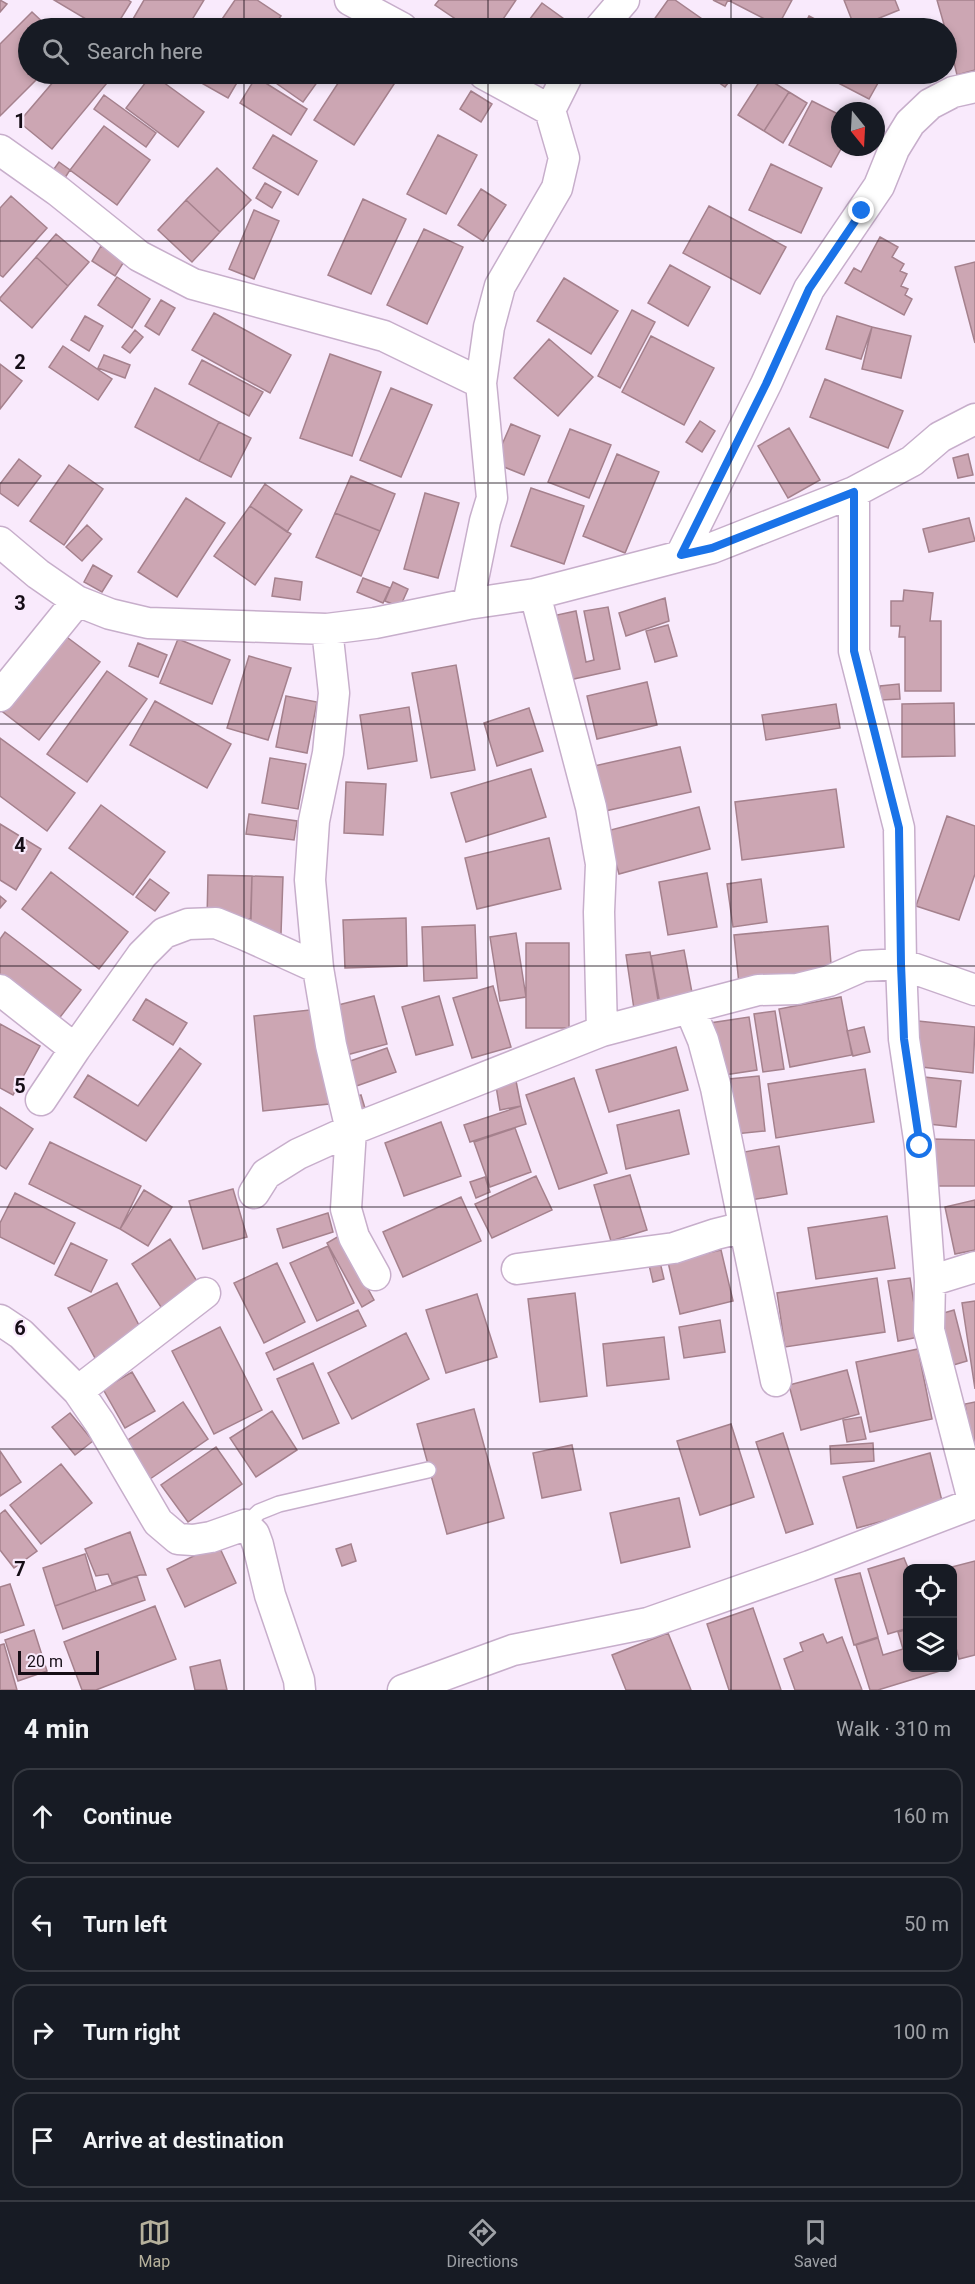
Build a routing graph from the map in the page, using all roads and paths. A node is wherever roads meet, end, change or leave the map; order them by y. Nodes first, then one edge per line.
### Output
1 (350, 0) edge
2 (624, 0) edge
3 (383, 18) edge
4 (609, 18) edge
5 (502, 84) edge
6 (563, 84) edge
7 (975, 87) edge
8 (550, 110) junction
9 (0, 150) edge
10 (482, 383) junction
11 (975, 419) edge
12 (854, 492) junction
13 (0, 542) edge
14 (681, 555) junction
15 (535, 594) junction
16 (77, 601) junction
17 (468, 604) junction
18 (327, 629) junction
19 (0, 696) edge
20 (901, 964) junction
21 (318, 968) junction
22 (0, 990) edge
23 (975, 990) edge
24 (690, 1009) junction
25 (602, 1031) junction
26 (75, 1049) junction
27 (41, 1100) dead end
28 (351, 1130) junction
29 (254, 1193) dead end
30 (744, 1227) junction
31 (975, 1267) edge
32 (517, 1269) dead end
33 (375, 1275) dead end
34 (930, 1281) junction
35 (205, 1293) dead end
36 (0, 1320) edge
37 (776, 1381) dead end
38 (78, 1391) junction
39 (428, 1470) dead end
40 (975, 1504) edge
41 (245, 1525) junction
42 (300, 1690) edge
43 (403, 1690) edge

1 - 3 street
2 - 4 street
5 - 8 street
6 - 8 street
7 - 14 street
8 - 10 street
9 - 10 street
10 - 17 street
11 - 12 street
12 - 14 street
12 - 20 street
13 - 16 street
14 - 15 street
15 - 17 street
15 - 25 street
16 - 18 street
16 - 19 street
17 - 18 street
18 - 21 street
20 - 23 street
20 - 24 street
20 - 34 street
21 - 26 street
21 - 28 street
22 - 26 street
24 - 25 street
24 - 30 street
25 - 28 street
26 - 27 street
28 - 29 street
28 - 33 street
30 - 32 street
30 - 37 street
31 - 34 street
34 - 40 street
35 - 38 street
36 - 38 street
38 - 41 street
39 - 41 lane
40 - 43 street
41 - 42 street

